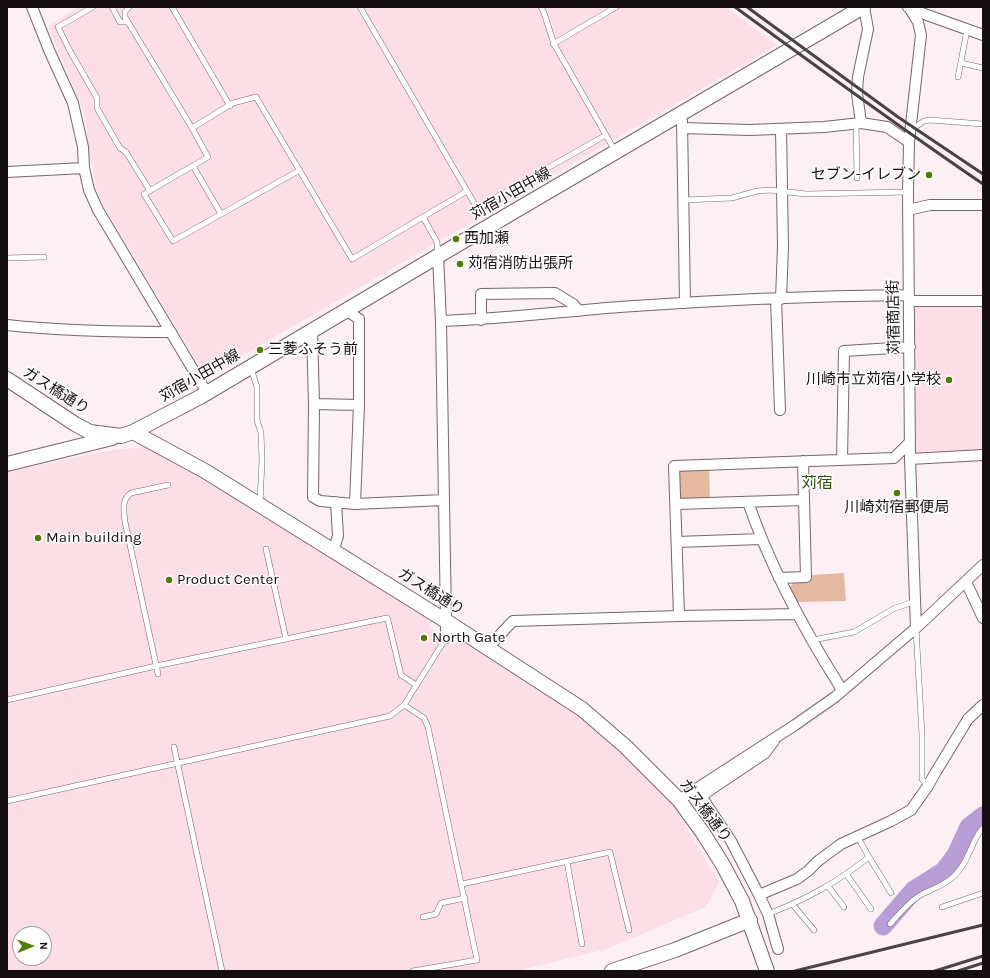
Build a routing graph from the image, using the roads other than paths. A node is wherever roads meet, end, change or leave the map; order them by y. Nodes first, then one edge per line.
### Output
1 (32, 7) edge
2 (93, 7) edge
3 (112, 7) edge
4 (129, 7) edge
5 (172, 7) edge
6 (360, 7) edge
7 (541, 7) edge
8 (616, 7) edge
9 (863, 7) edge
10 (909, 8) edge
11 (128, 22) junction
12 (967, 30) junction
13 (983, 35) edge
14 (553, 44) junction
15 (961, 63) junction
16 (983, 68) edge
17 (958, 77) dead end
18 (230, 106) junction
19 (682, 114) junction
20 (859, 123) junction
21 (983, 124) edge
22 (192, 128) junction
23 (682, 128) junction
24 (781, 129) junction
25 (606, 135) junction
26 (909, 136) junction
27 (616, 152) junction
28 (193, 166) junction
29 (84, 168) junction
30 (300, 170) junction
31 (7, 172) edge
32 (857, 178) dead end
33 (150, 191) junction
34 (467, 191) junction
35 (783, 191) junction
36 (908, 192) junction
37 (684, 200) junction
38 (983, 205) edge
39 (908, 210) junction
40 (221, 214) junction
41 (423, 217) junction
42 (438, 256) junction
43 (44, 257) dead end
44 (7, 258) edge
45 (909, 298) junction
46 (778, 299) junction
47 (983, 301) edge
48 (685, 303) junction
49 (346, 310) junction
50 (579, 311) junction
51 (481, 320) junction
52 (441, 321) junction
53 (7, 325) edge
54 (312, 330) junction
55 (171, 332) junction
56 (910, 347) junction
57 (251, 367) junction
58 (7, 380) edge
59 (207, 393) junction
60 (314, 404) junction
61 (359, 405) junction
62 (780, 410) dead end
63 (127, 434) junction
64 (910, 442) junction
65 (983, 455) edge
66 (842, 460) junction
67 (910, 460) junction
68 (803, 461) junction
69 (7, 464) edge
70 (168, 485) dead end
71 (444, 500) junction
72 (804, 500) junction
73 (336, 502) junction
74 (748, 502) junction
75 (355, 504) junction
76 (676, 504) junction
77 (260, 506) junction
78 (761, 539) junction
79 (677, 542) junction
80 (266, 549) dead end
81 (333, 552) junction
82 (983, 565) edge
83 (779, 578) junction
84 (966, 582) junction
85 (914, 602) junction
86 (798, 614) junction
87 (679, 616) junction
88 (983, 618) edge
89 (446, 621) junction
90 (916, 628) junction
91 (446, 638) joint
92 (286, 639) junction
93 (813, 640) junction
94 (488, 648) junction
95 (156, 666) junction
96 (158, 674) dead end
97 (416, 685) junction
98 (842, 691) junction
99 (7, 700) edge
100 (404, 705) junction
101 (983, 705) edge
102 (778, 736) junction
103 (174, 747) dead end
104 (178, 763) junction
105 (928, 786) junction
106 (679, 800) junction
107 (7, 801) edge
108 (983, 828) edge
109 (857, 836) junction
110 (869, 857) junction
111 (567, 862) junction
112 (847, 875) junction
113 (462, 884) junction
114 (828, 886) junction
115 (892, 893) dead end
116 (983, 893) edge
117 (759, 895) junction
118 (465, 898) junction
119 (793, 905) junction
120 (844, 907) dead end
121 (942, 907) dead end
122 (871, 909) dead end
123 (768, 914) junction
124 (423, 917) dead end
125 (750, 920) junction
126 (890, 924) dead end
127 (630, 930) dead end
128 (814, 930) dead end
129 (582, 944) dead end
130 (778, 949) dead end
131 (766, 965) edge
132 (222, 971) edge
133 (413, 971) edge
134 (612, 971) edge

1 - 29 street
2 - 33 lane
3 - 11 lane
4 - 11 lane
5 - 18 lane
6 - 34 lane
7 - 14 lane
8 - 14 lane
9 - 19 street, 苅宿小田中線
9 - 20 street
10 - 12 street
10 - 26 street, 苅宿商店街
11 - 22 lane
12 - 13 street
12 - 15 lane
14 - 25 lane
15 - 16 lane
15 - 17 lane
18 - 22 lane
18 - 30 lane
19 - 23 street
19 - 27 street, 苅宿小田中線
20 - 24 street
20 - 26 street
20 - 32 lane
21 - 26 lane
22 - 28 lane
23 - 24 street
23 - 37 street
24 - 35 street
25 - 27 lane
25 - 34 lane
26 - 36 street, 苅宿商店街
27 - 42 street, 苅宿小田中線
28 - 33 lane
28 - 40 lane
29 - 31 street
29 - 55 street
30 - 40 lane
30 - 41 lane
33 - 40 lane
34 - 41 lane
35 - 36 lane
35 - 37 lane
35 - 46 street
36 - 39 street, 苅宿商店街
37 - 48 street
38 - 39 street
39 - 45 street, 苅宿商店街
41 - 42 lane
42 - 49 street, 苅宿小田中線
42 - 52 street
43 - 44 lane
45 - 46 street
45 - 47 street
45 - 56 street, 苅宿商店街
46 - 48 street
46 - 62 street
48 - 50 street
49 - 54 street, 苅宿小田中線
49 - 61 street
50 - 51 street
50 - 51 street
51 - 52 street
52 - 71 street
53 - 55 street
54 - 57 street, 苅宿小田中線
54 - 60 street
55 - 59 street
56 - 64 street, 苅宿商店街
56 - 66 street
57 - 59 street, 苅宿小田中線
57 - 77 lane
58 - 63 street, ガス橋通り
59 - 63 street, 苅宿小田中線
60 - 61 street
60 - 73 street
61 - 75 street
63 - 69 street, 苅宿小田中線
63 - 77 street, ガス橋通り
64 - 66 street
64 - 67 street, 苅宿商店街
65 - 67 street
66 - 68 street
67 - 85 street, 苅宿商店街
68 - 72 street
68 - 76 street
70 - 95 lane
71 - 75 street
71 - 89 street
72 - 74 street
72 - 83 street
73 - 75 street
73 - 81 street
74 - 76 street
74 - 78 street
76 - 79 street
77 - 81 street, ガス橋通り
78 - 79 street
78 - 83 street
79 - 87 street
80 - 92 lane
81 - 89 street, ガス橋通り
82 - 84 street
83 - 86 street
84 - 88 street
84 - 90 street
85 - 90 street, 苅宿商店街
85 - 93 lane
86 - 87 street
86 - 93 street
87 - 94 street
89 - 91 street
89 - 94 street, ガス橋通り
90 - 98 street
90 - 105 lane
91 - 97 lane
92 - 95 lane
92 - 97 lane
93 - 98 street
94 - 106 street, ガス橋通り
95 - 96 lane
95 - 99 lane
97 - 100 lane
98 - 102 street
100 - 104 lane
100 - 113 lane
101 - 105 street
102 - 106 street
102 - 117 street
103 - 104 lane
104 - 107 lane
104 - 132 lane
105 - 109 street
106 - 125 street, ガス橋通り
108 - 126 lane
109 - 110 lane
109 - 117 street
110 - 112 lane
110 - 115 lane
111 - 113 lane
111 - 127 lane
111 - 129 lane
112 - 114 lane
112 - 122 lane
113 - 118 lane
114 - 119 lane
114 - 120 lane
116 - 121 lane
117 - 123 street
118 - 124 lane
118 - 133 lane
119 - 123 lane
119 - 128 lane
123 - 130 street
125 - 131 street, ガス橋通り
125 - 134 street

